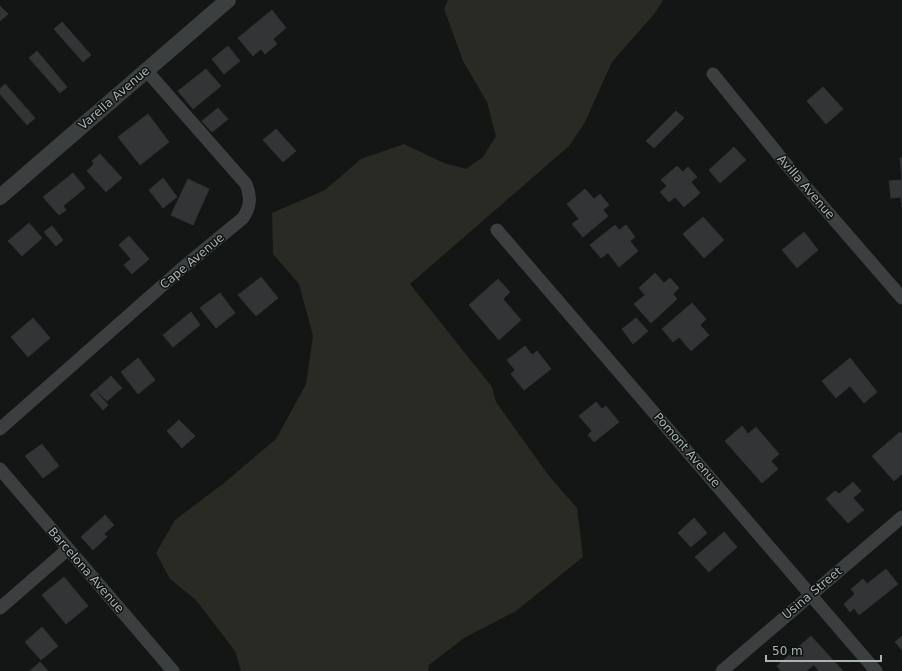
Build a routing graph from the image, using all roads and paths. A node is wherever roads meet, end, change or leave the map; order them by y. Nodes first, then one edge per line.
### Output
1 (228, 0) edge
2 (146, 70) junction
3 (713, 74) dead end
4 (0, 197) edge
5 (498, 230) dead end
6 (902, 298) edge
7 (0, 429) edge
8 (0, 469) edge
9 (902, 517) edge
10 (68, 549) junction
11 (810, 594) junction
12 (0, 608) edge
13 (174, 671) edge
14 (722, 671) edge
15 (876, 671) edge

1 - 2 street, Varella Avenue
2 - 4 street, Varella Avenue
2 - 7 street, Cape Avenue
3 - 6 street, Avilla Avenue
5 - 11 street, Pomont Avenue
8 - 10 street, Barcelona Avenue
9 - 11 street, Usina Street
10 - 12 street
10 - 13 street, Barcelona Avenue
11 - 14 street, Usina Street
11 - 15 street, Pomont Avenue

